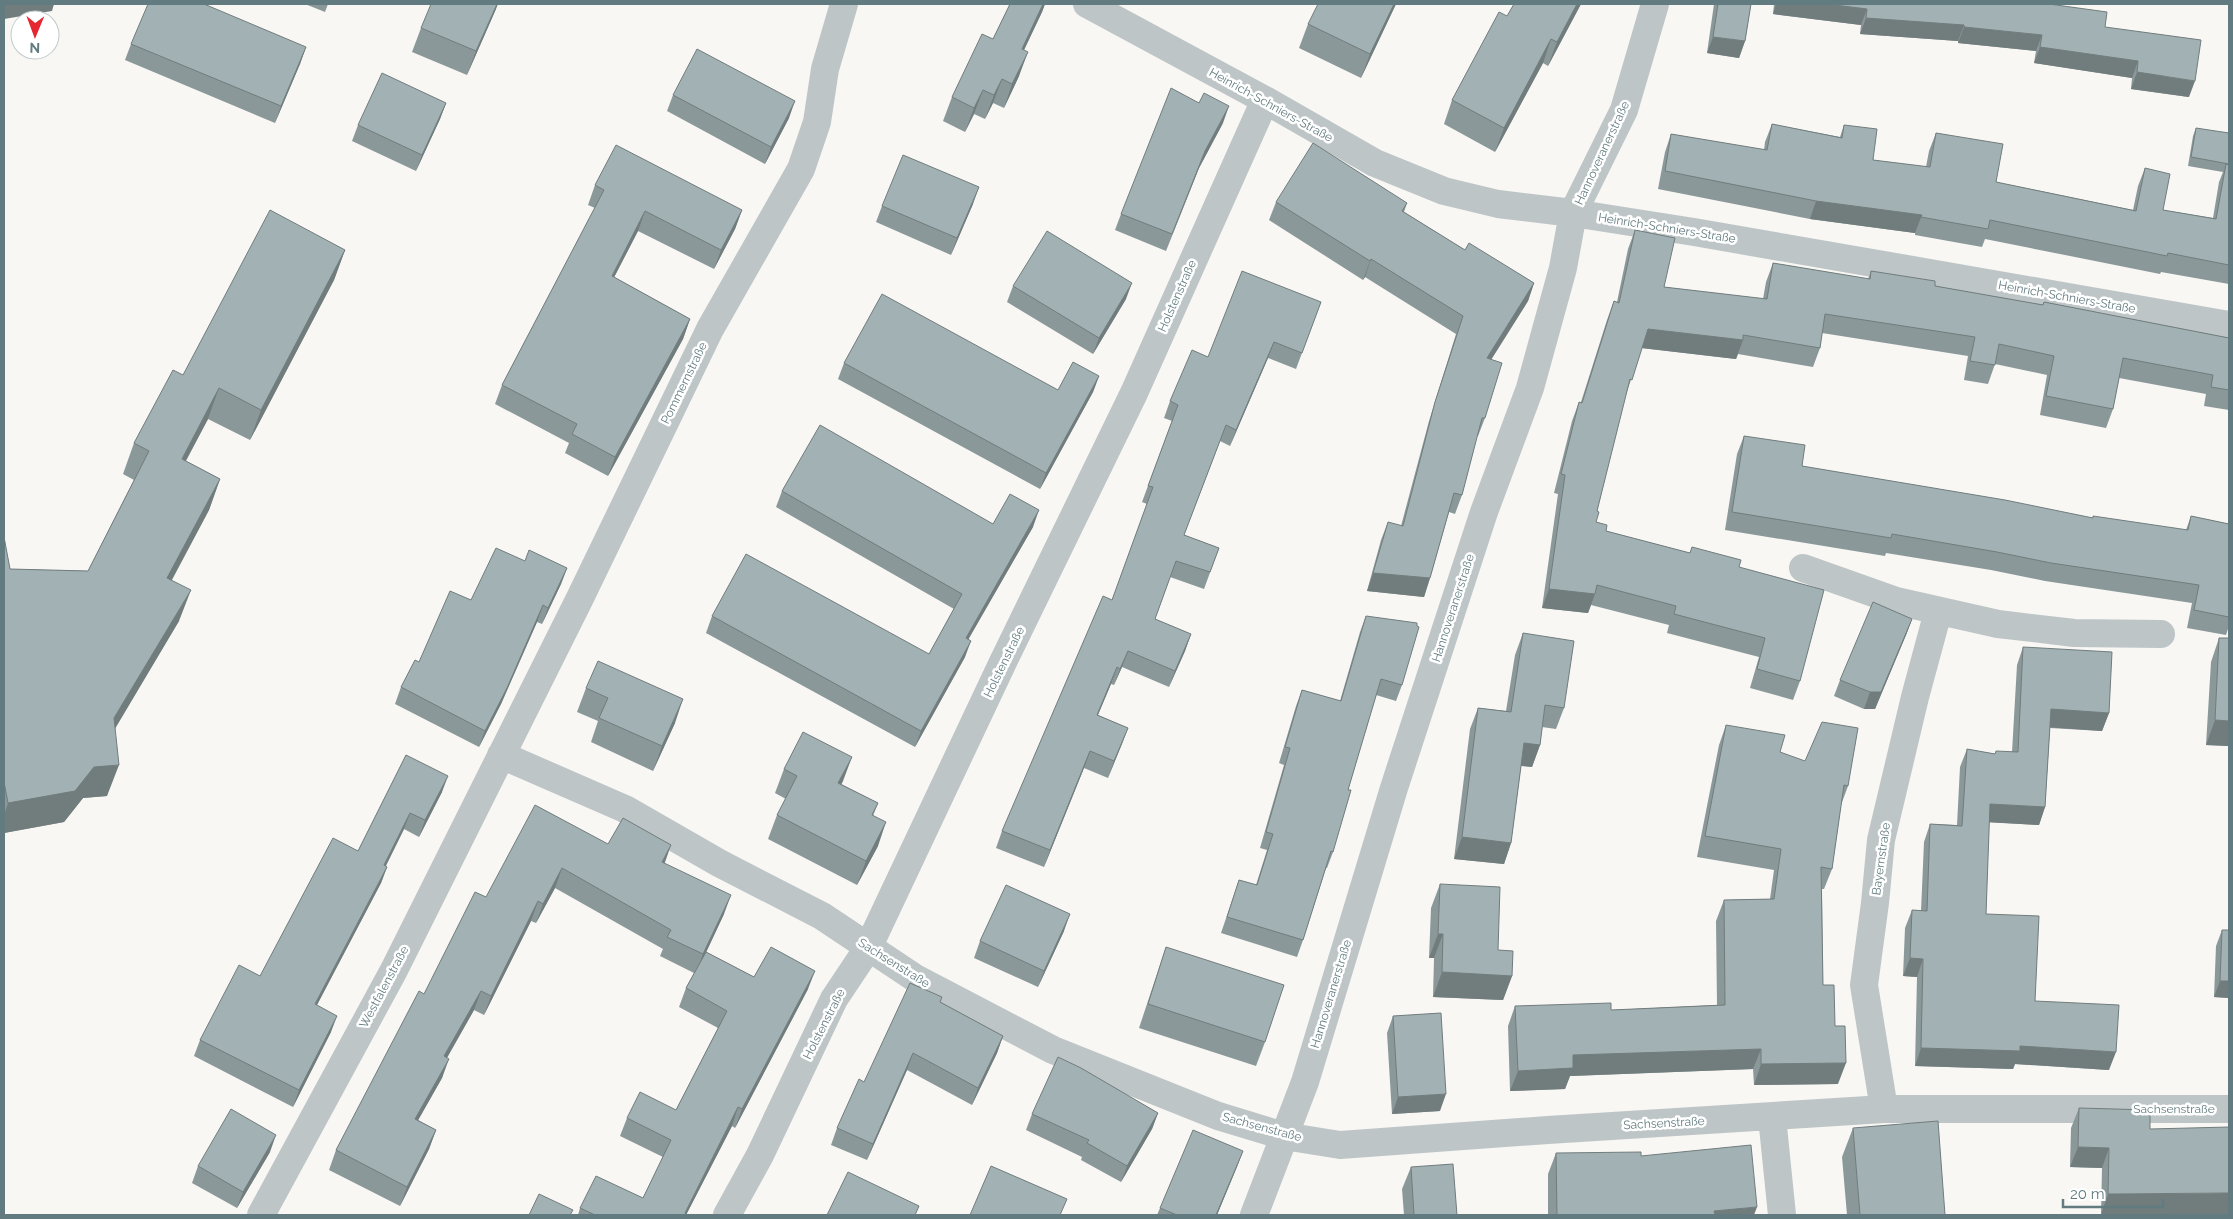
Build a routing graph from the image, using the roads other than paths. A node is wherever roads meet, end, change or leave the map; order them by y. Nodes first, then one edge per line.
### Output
1 (844, 4) edge
2 (1087, 4) edge
3 (1655, 4) edge
4 (1265, 100) junction
5 (1573, 213) junction
6 (2229, 325) edge
7 (1803, 568) dead end
8 (1938, 612) junction
9 (2161, 634) dead end
10 (501, 755) junction
11 (868, 948) junction
12 (2229, 1109) edge
13 (1884, 1110) junction
14 (1772, 1117) junction
15 (1284, 1136) junction
16 (261, 1215) edge
17 (727, 1215) edge
18 (1254, 1215) edge
19 (1782, 1215) edge

1 - 10 street, Pommernstraße
2 - 4 street, Heinrich-Schniers-Straße
3 - 5 street, Hannoveranerstraße
4 - 5 street, Heinrich-Schniers-Straße
4 - 11 street, Holstenstraße
5 - 6 street, Heinrich-Schniers-Straße
5 - 15 street, Hannoveranerstraße
7 - 8 street
8 - 9 street
8 - 13 street, Bayernstraße
10 - 11 street, Sachsenstraße
10 - 16 street, Westfalenstraße
11 - 15 street, Sachsenstraße
11 - 17 street, Holstenstraße
12 - 13 street, Sachsenstraße
13 - 14 street, Sachsenstraße
14 - 15 street, Sachsenstraße
14 - 19 street
15 - 18 street, Hannoveranerstraße

